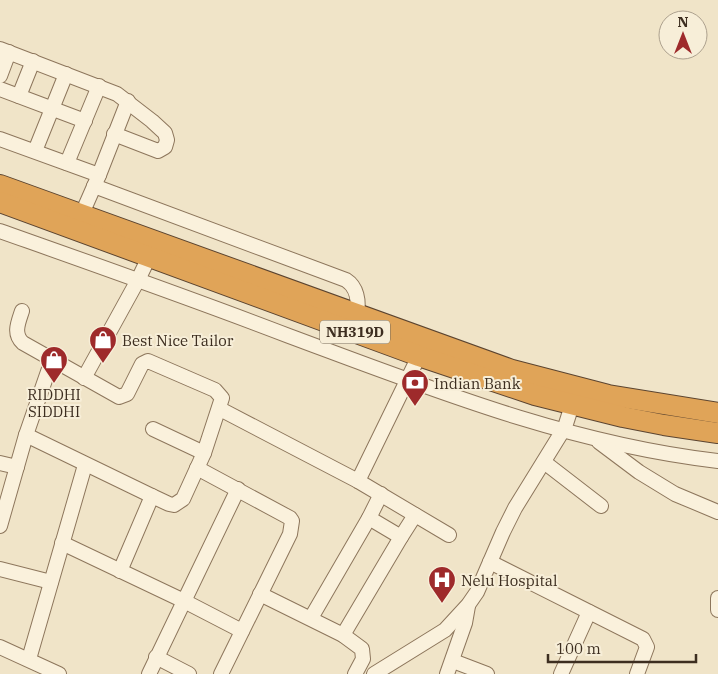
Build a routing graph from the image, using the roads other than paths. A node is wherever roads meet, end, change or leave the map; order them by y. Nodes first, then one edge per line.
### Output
1 (5, 50) edge
2 (33, 61) junction
3 (66, 74) junction
4 (0, 76) edge
5 (99, 86) junction
6 (0, 89) edge
7 (18, 96) junction
8 (128, 101) junction
9 (52, 108) junction
10 (84, 121) junction
11 (114, 134) junction
12 (0, 139) edge
13 (35, 151) junction
14 (67, 163) junction
15 (95, 184) junction
16 (0, 185) edge
17 (0, 202) edge
18 (83, 211) junction
19 (0, 231) edge
20 (149, 257) junction
21 (138, 280) junction
22 (357, 303) junction
23 (22, 312) dead end
24 (420, 356) junction
25 (52, 360) junction
26 (84, 378) junction
27 (407, 380) junction
28 (572, 405) junction
29 (220, 409) junction
30 (718, 413) edge
31 (153, 429) dead end
32 (563, 429) junction
33 (718, 433) edge
34 (26, 435) junction
35 (593, 437) junction
36 (204, 453) junction
37 (718, 461) edge
38 (544, 462) junction
39 (0, 463) edge
40 (85, 465) junction
41 (17, 468) junction
42 (197, 468) junction
43 (358, 481) junction
44 (238, 489) junction
45 (381, 494) junction
46 (152, 496) junction
47 (601, 506) dead end
48 (718, 512) edge
49 (415, 515) junction
50 (1, 518) edge
51 (369, 518) junction
52 (449, 535) dead end
53 (401, 537) junction
54 (62, 543) junction
55 (490, 562) junction
56 (0, 569) edge
57 (120, 571) junction
58 (51, 582) junction
59 (260, 594) junction
60 (718, 598) edge
61 (184, 601) junction
62 (468, 605) junction
63 (718, 610) edge
64 (589, 612) junction
65 (312, 618) junction
66 (242, 632) junction
67 (343, 635) junction
68 (0, 648) edge
69 (156, 657) junction
70 (29, 660) junction
71 (450, 668) edge
72 (59, 674) edge
73 (149, 674) edge
74 (189, 674) edge
75 (221, 674) edge
76 (355, 674) edge
77 (374, 674) edge
78 (488, 674) edge
79 (561, 674) edge
80 (637, 674) edge

1 - 2 street
1 - 4 street
2 - 3 street
2 - 7 street
3 - 5 street
3 - 9 street
5 - 8 street
5 - 10 street
6 - 7 street
7 - 9 street
8 - 11 street
8 - 11 street
9 - 10 street
9 - 13 street
10 - 14 street
11 - 15 street
12 - 13 street
13 - 14 street
14 - 15 street
15 - 18 street
15 - 22 street
16 - 18 highway, NH319D
17 - 20 highway, NH319D
18 - 22 highway, NH319D
19 - 21 street
20 - 21 street
20 - 24 highway, NH319D
21 - 26 street
21 - 27 street
22 - 30 highway, NH319D
23 - 25 street
24 - 27 street
24 - 28 highway, NH319D
25 - 26 street
25 - 34 street
26 - 29 street
27 - 32 street
27 - 43 street
28 - 32 street
28 - 33 highway, NH319D
29 - 36 street
29 - 43 street
31 - 36 street
32 - 35 street
32 - 38 street
34 - 40 street
34 - 41 street
35 - 37 street
35 - 48 street
36 - 42 street
38 - 47 street
38 - 55 street
39 - 41 street
40 - 46 street
40 - 54 street
41 - 50 street
42 - 44 street
42 - 46 street
43 - 45 street
44 - 59 street
44 - 61 street
45 - 49 street
45 - 51 street
46 - 57 street
49 - 52 street
49 - 53 street
51 - 53 street
51 - 65 street
53 - 67 street
54 - 57 street
54 - 58 street
55 - 62 street
55 - 64 street
56 - 58 street
57 - 61 street
58 - 70 street
59 - 65 street
59 - 66 street
60 - 63 street
61 - 66 street
61 - 69 street
62 - 71 street
62 - 77 street
64 - 79 street
64 - 80 street
65 - 67 street
66 - 75 street
67 - 76 street
68 - 70 street
69 - 73 street
69 - 74 street
70 - 72 street
71 - 78 street

